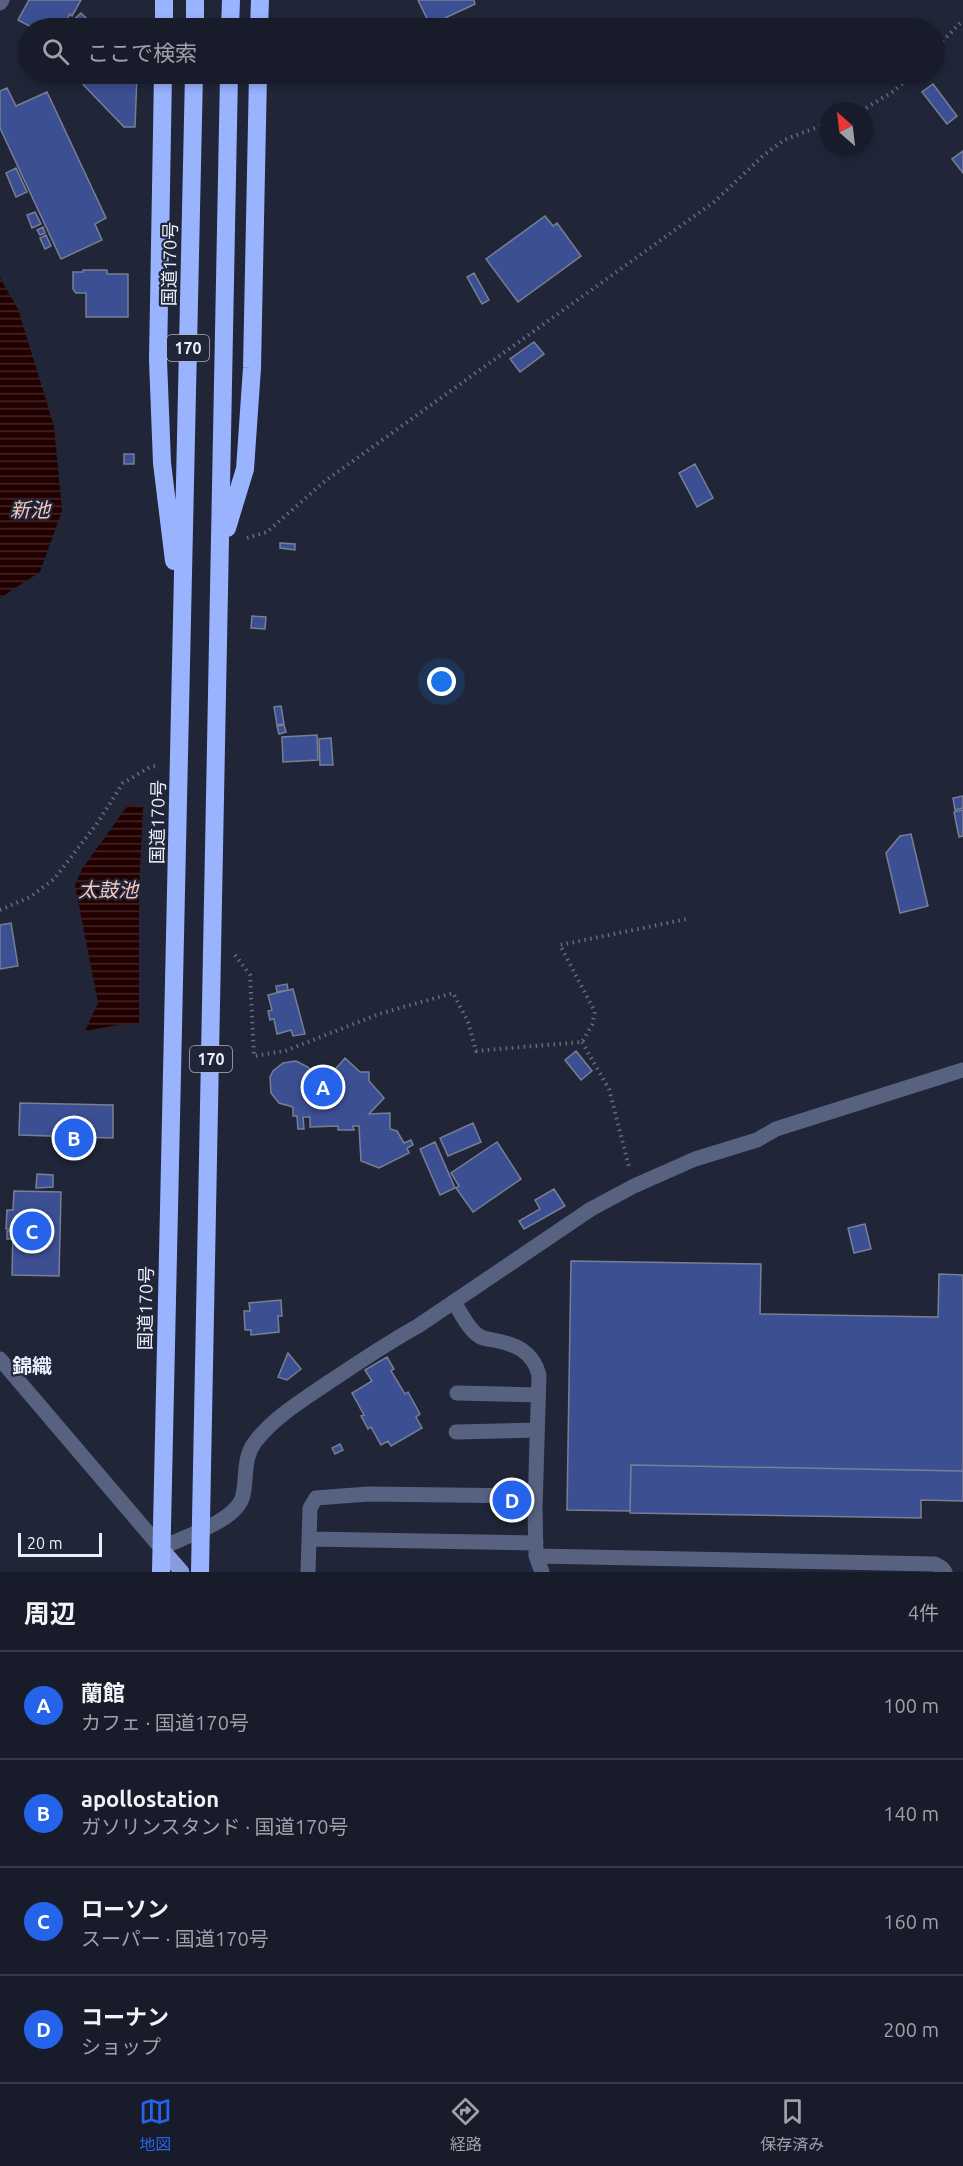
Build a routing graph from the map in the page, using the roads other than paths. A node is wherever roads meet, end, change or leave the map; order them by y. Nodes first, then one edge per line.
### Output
1 (164, 0) edge
2 (195, 0) edge
3 (231, 0) edge
4 (260, 0) edge
5 (164, 18) edge
6 (195, 18) edge
7 (230, 18) edge
8 (259, 18) edge
9 (163, 84) edge
10 (194, 84) edge
11 (229, 84) edge
12 (258, 84) edge
13 (220, 547) junction
14 (182, 622) junction
15 (963, 1070) edge
16 (454, 1302) junction
17 (0, 1359) edge
18 (457, 1394) dead end
19 (538, 1395) junction
20 (537, 1430) junction
21 (456, 1431) dead end
22 (535, 1496) junction
23 (201, 1529) junction
24 (309, 1539) junction
25 (161, 1548) junction
26 (536, 1550) junction
27 (606, 1565) edge
28 (674, 1566) edge
29 (738, 1566) edge
30 (809, 1567) edge
31 (873, 1568) edge
32 (161, 1572) edge
33 (182, 1572) edge
34 (200, 1572) edge
35 (308, 1572) edge
36 (528, 1572) edge
37 (542, 1572) edge
38 (945, 1572) edge

1 - 5 highway
2 - 6 highway
3 - 7 highway
4 - 8 highway
9 - 14 highway
10 - 14 highway, 国道170号 / 170
11 - 13 highway, 170
12 - 13 highway
13 - 23 highway, 170
14 - 25 highway, 国道170号 / 170
15 - 16 street
16 - 19 street
16 - 23 street
17 - 25 street
18 - 19 street
19 - 20 street
20 - 21 street
20 - 22 street
22 - 24 street
22 - 26 street
23 - 25 street
23 - 34 highway, 170
24 - 26 street
24 - 35 street
25 - 32 highway, 国道170号 / 170
25 - 33 main road
26 - 27 street
26 - 36 street
26 - 37 street
27 - 28 street
28 - 29 street
29 - 30 street
30 - 31 street
31 - 38 street

